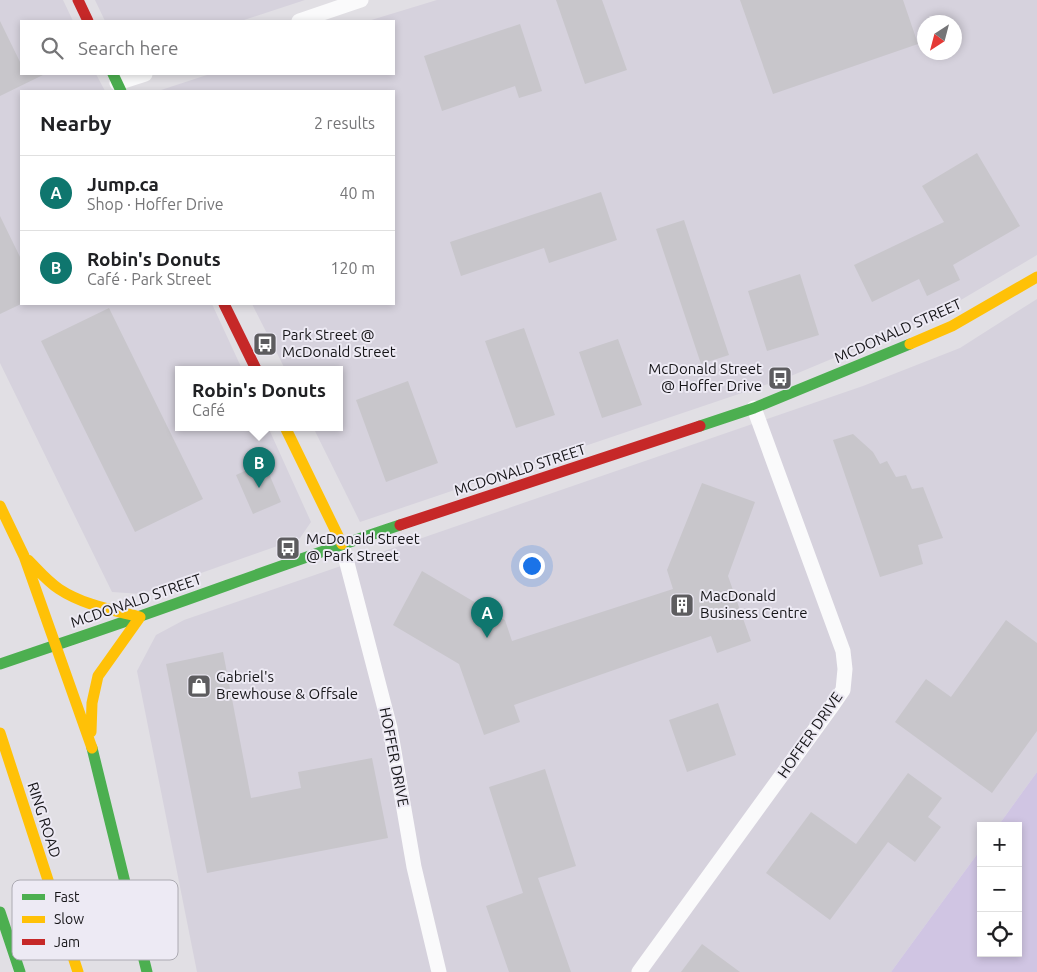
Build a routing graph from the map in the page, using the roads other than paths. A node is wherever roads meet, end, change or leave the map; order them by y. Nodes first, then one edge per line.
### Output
1 (78, 0) edge
2 (361, 0) edge
3 (88, 20) edge
4 (302, 20) edge
5 (142, 75) edge
6 (117, 83) edge
7 (1037, 277) edge
8 (224, 305) edge
9 (255, 366) edge
10 (754, 408) junction
11 (287, 431) edge
12 (0, 506) edge
13 (342, 544) junction
14 (24, 556) junction
15 (140, 617) junction
16 (56, 645) junction
17 (0, 664) edge
18 (0, 733) edge
19 (90, 741) junction
20 (48, 880) edge
21 (124, 880) edge
22 (0, 912) edge
23 (12, 948) edge
24 (16, 960) edge
25 (74, 960) edge
26 (20, 972) edge
27 (78, 972) edge
28 (439, 972) edge
29 (639, 972) edge

1 - 3 main road
2 - 4 street
5 - 6 street
7 - 10 main road, MCDONALD STREET
8 - 9 main road
10 - 13 main road, MCDONALD STREET
10 - 29 street, HOFFER DRIVE
11 - 13 main road
12 - 14 main road
13 - 15 main road, MCDONALD STREET
13 - 28 street, HOFFER DRIVE
14 - 15 main road
14 - 16 main road
15 - 16 main road, MCDONALD STREET
15 - 19 main road
16 - 17 main road, MCDONALD STREET
16 - 19 main road
18 - 20 main road, RING ROAD
19 - 21 main road
22 - 23 main road
24 - 26 main road
25 - 27 main road, RING ROAD

